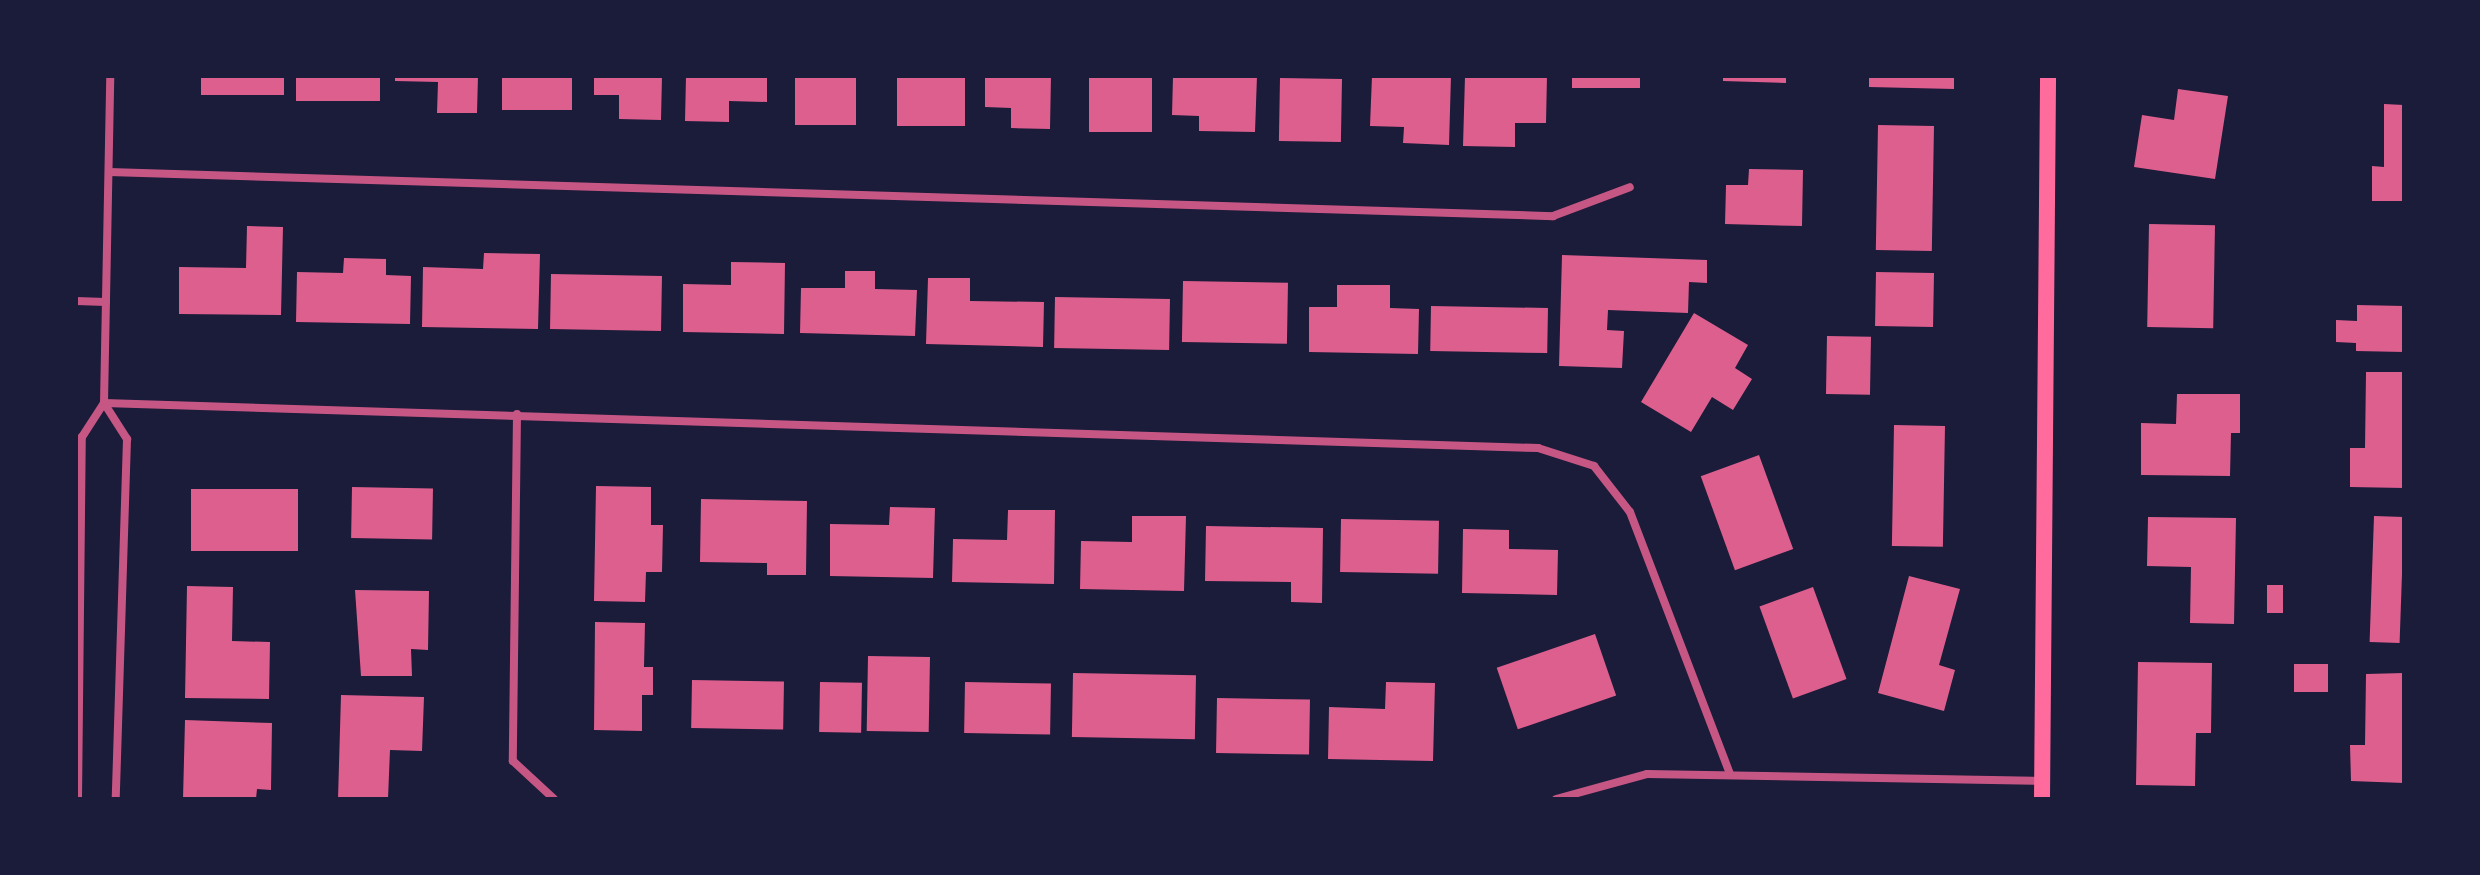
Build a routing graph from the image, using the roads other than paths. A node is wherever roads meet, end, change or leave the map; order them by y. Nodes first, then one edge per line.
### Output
1 (110, 76) edge
2 (2048, 76) edge
3 (109, 172) junction
4 (1630, 187) dead end
5 (76, 301) edge
6 (106, 302) junction
7 (104, 403) junction
8 (517, 414) junction
9 (1730, 774) junction
10 (2043, 781) junction
11 (78, 799) edge
12 (116, 799) edge
13 (554, 799) edge
14 (1556, 799) edge
15 (2042, 799) edge

1 - 3 street
2 - 10 main road
3 - 4 street
3 - 6 street
5 - 6 street
6 - 7 street
7 - 8 street
7 - 11 street
7 - 12 street
8 - 9 street
8 - 13 street
9 - 10 street
9 - 14 street
10 - 15 main road

